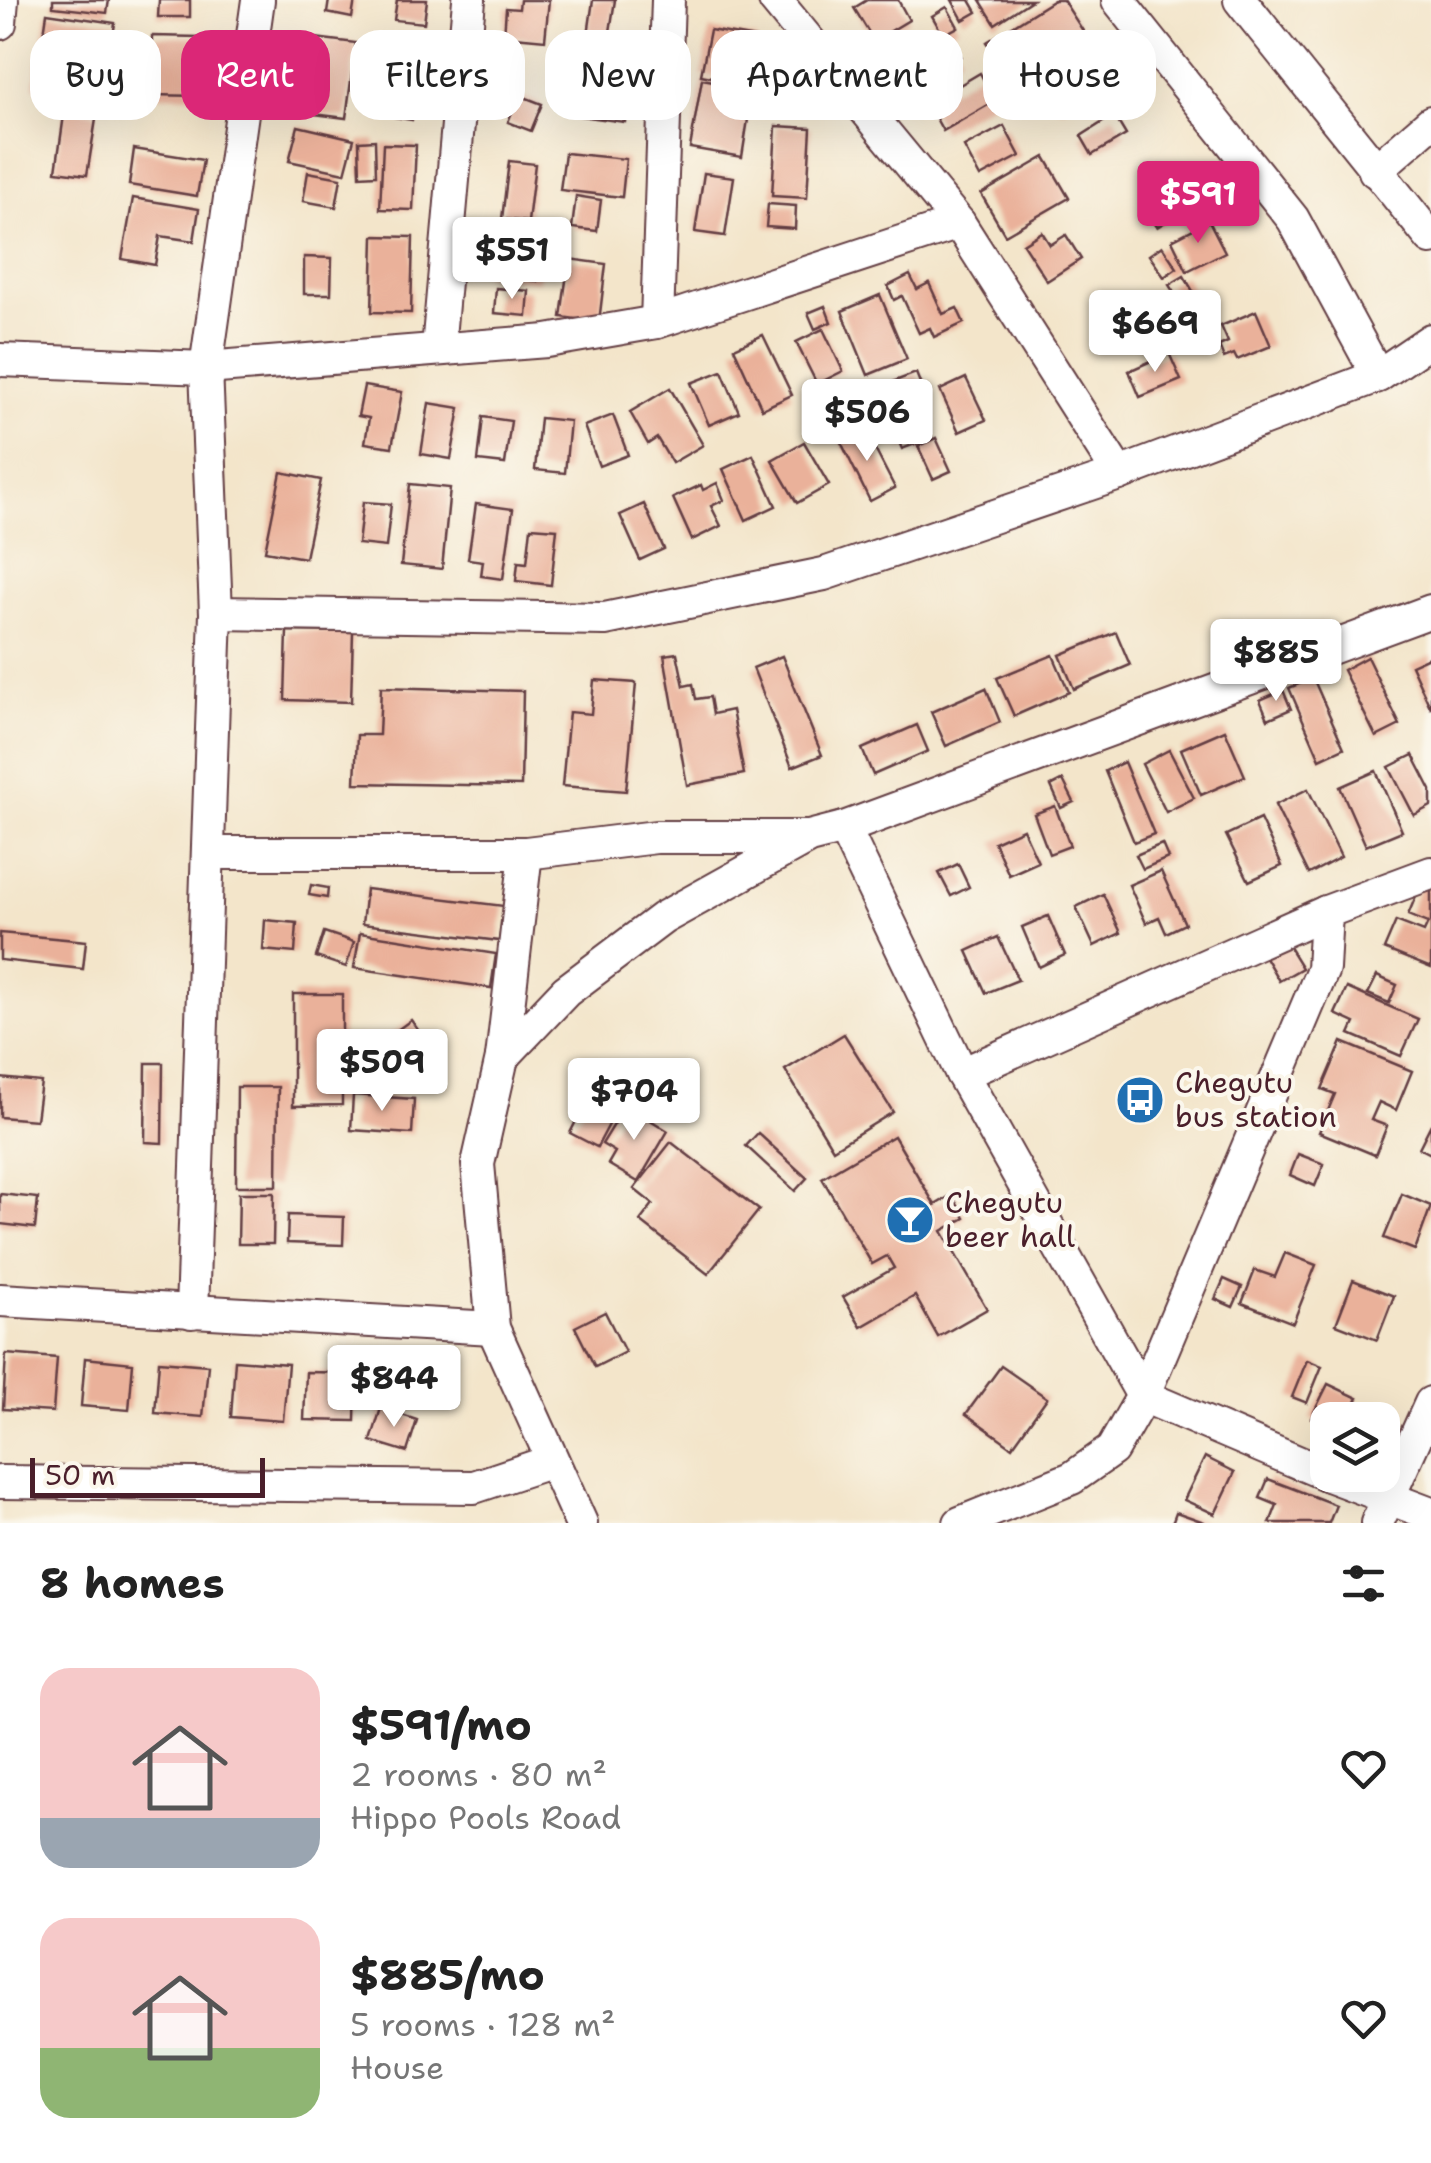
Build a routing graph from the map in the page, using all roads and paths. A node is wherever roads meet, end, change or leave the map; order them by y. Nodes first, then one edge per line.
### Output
1 (2, 0) edge
2 (258, 0) edge
3 (469, 0) edge
4 (668, 0) edge
5 (775, 0) edge
6 (1118, 0) edge
7 (1240, 0) edge
8 (0, 23) edge
9 (1431, 122) edge
10 (1375, 171) junction
11 (959, 223) junction
12 (1431, 238) edge
13 (657, 322) junction
14 (1431, 340) edge
15 (438, 348) junction
16 (0, 360) edge
17 (206, 368) junction
18 (1378, 376) junction
19 (1119, 474) junction
20 (1431, 611) edge
21 (216, 613) junction
22 (844, 828) junction
23 (809, 837) junction
24 (208, 853) junction
25 (526, 853) junction
26 (1431, 873) edge
27 (1326, 912) junction
28 (502, 1058) junction
29 (962, 1074) junction
30 (0, 1300) edge
31 (192, 1312) junction
32 (493, 1328) junction
33 (1142, 1396) junction
34 (1431, 1403) edge
35 (552, 1461) junction
36 (1310, 1467) edge
37 (0, 1482) edge
38 (1353, 1492) edge
39 (1383, 1512) edge
40 (1431, 1514) edge
41 (581, 1523) edge
42 (960, 1523) edge

1 - 8 street
2 - 17 street
3 - 15 street
4 - 13 street
5 - 11 street
6 - 18 street
7 - 10 street
9 - 10 street
10 - 12 street
11 - 13 street
11 - 19 street
13 - 15 street
14 - 18 street
15 - 17 street
16 - 17 street
17 - 21 street
18 - 19 street
19 - 21 street
20 - 22 street
21 - 24 street
22 - 23 street
22 - 29 street
23 - 25 street
23 - 28 street
24 - 25 street
24 - 31 street
25 - 28 street
26 - 27 street
27 - 29 street
27 - 33 street
28 - 32 street
29 - 33 street
30 - 31 street
31 - 32 street
32 - 35 street
33 - 36 street
33 - 42 street
34 - 39 street
35 - 37 street
35 - 41 street
38 - 39 street
39 - 40 street

